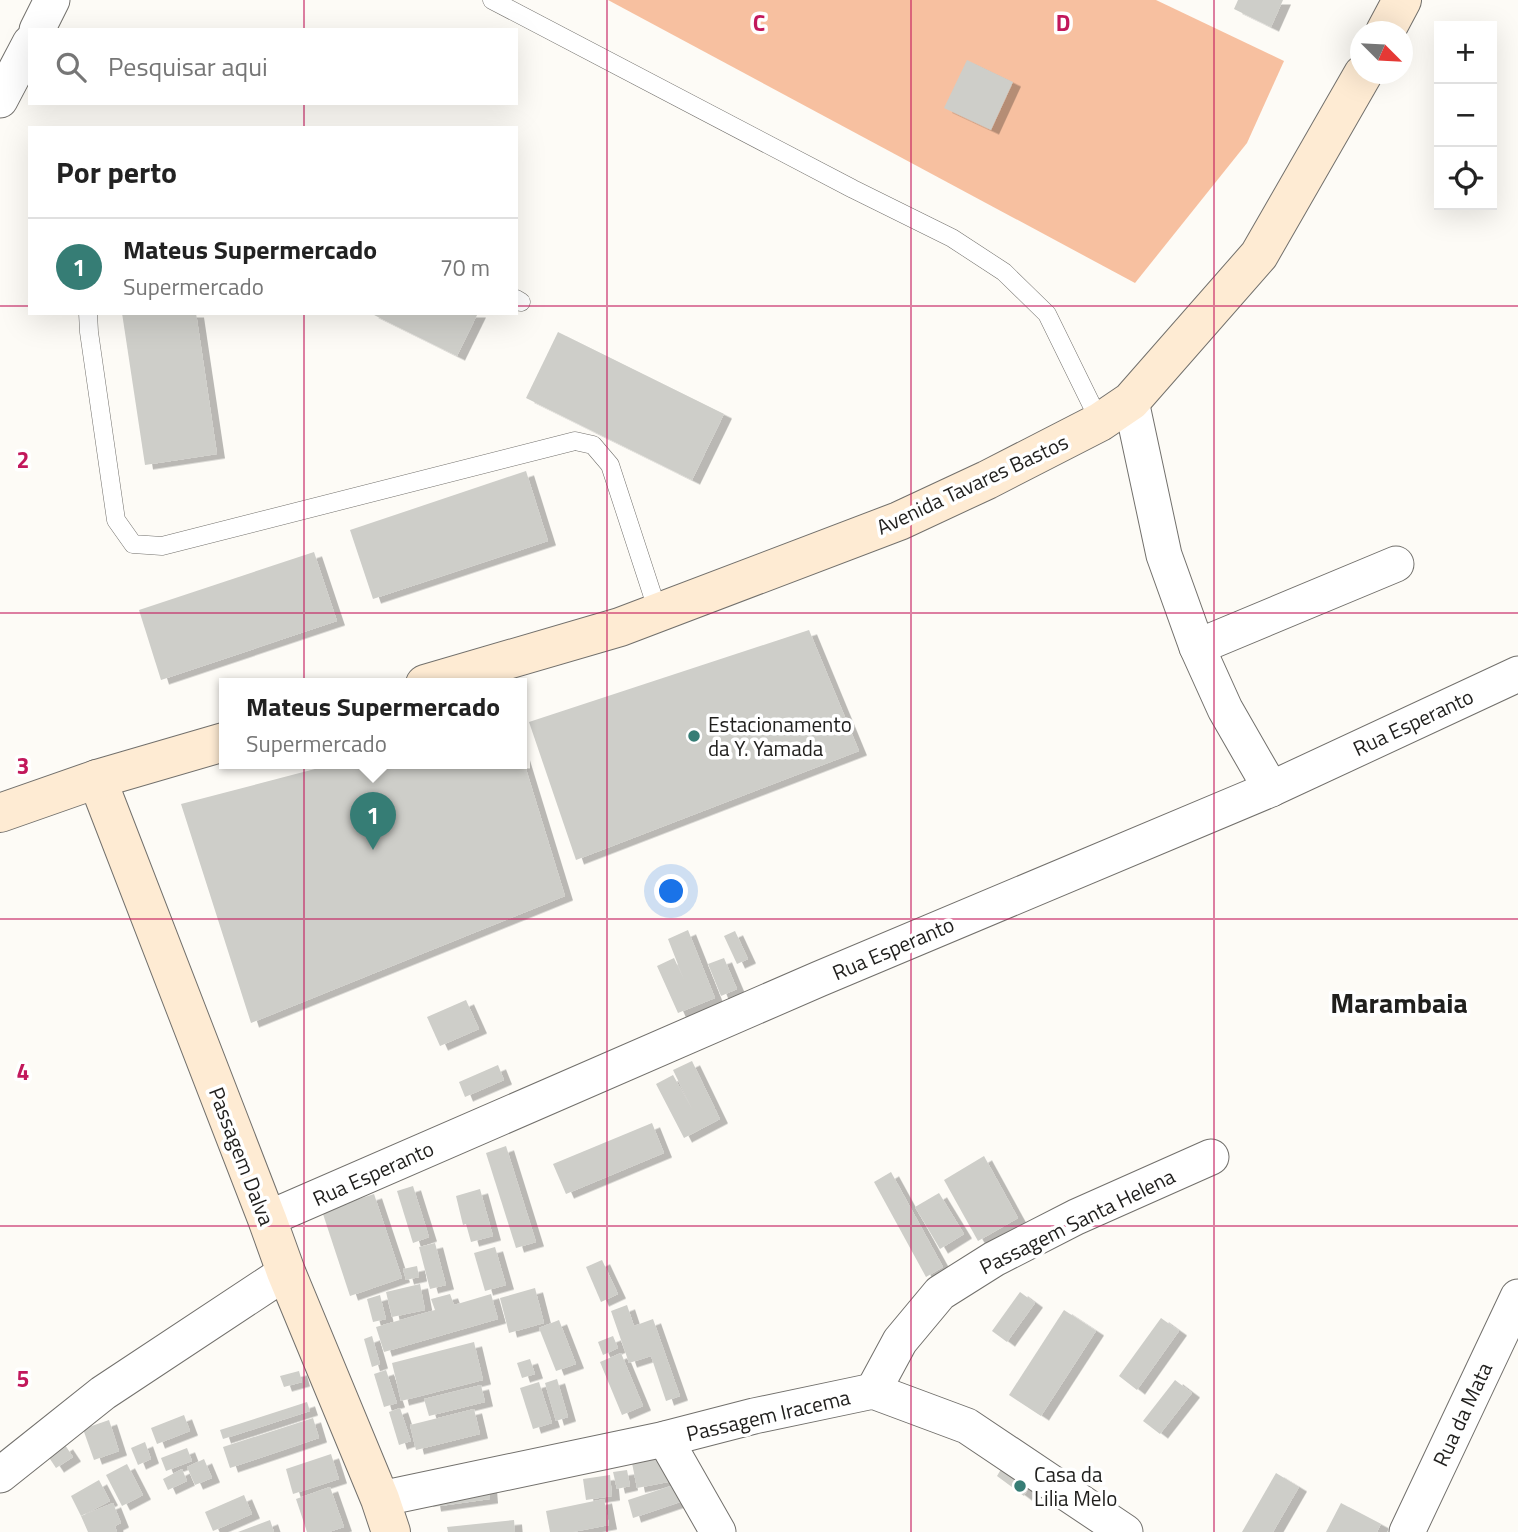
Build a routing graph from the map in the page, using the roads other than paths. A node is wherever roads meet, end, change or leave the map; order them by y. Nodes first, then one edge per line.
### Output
1 (52, 0) edge
2 (492, 0) edge
3 (1402, 0) edge
4 (1391, 21) edge
5 (38, 28) edge
6 (28, 47) edge
7 (1357, 84) edge
8 (0, 100) edge
9 (88, 315) edge
10 (1116, 411) junction
11 (1396, 564) dead end
12 (658, 612) junction
13 (1197, 647) junction
14 (1518, 674) edge
15 (446, 678) edge
16 (219, 743) edge
17 (97, 779) junction
18 (1272, 789) junction
19 (0, 813) edge
20 (1211, 1157) dead end
21 (267, 1219) junction
22 (286, 1272) junction
23 (1518, 1297) edge
24 (873, 1391) junction
25 (665, 1439) junction
26 (0, 1475) edge
27 (386, 1515) edge
28 (718, 1532) edge
29 (1125, 1532) edge
30 (1407, 1532) edge

1 - 5 street
2 - 10 lane
3 - 4 main road
6 - 8 street
7 - 10 main road, Avenida Tavares Bastos
9 - 12 lane
10 - 12 main road, Avenida Tavares Bastos
10 - 13 street
11 - 13 street
12 - 15 main road, Avenida Tavares Bastos
13 - 18 street
14 - 18 street, Rua Esperanto
16 - 17 main road
17 - 19 main road
17 - 21 main road, Passagem Dalva
18 - 21 street, Rua Esperanto
20 - 24 street, Passagem Santa Helena
21 - 22 main road, Passagem Dalva
22 - 26 street
22 - 27 main road, Passagem Dalva
23 - 30 street, Rua da Mata
24 - 25 street, Passagem Iracema
24 - 29 street, Passagem Iracema
25 - 27 street, Passagem Iracema
25 - 28 street

